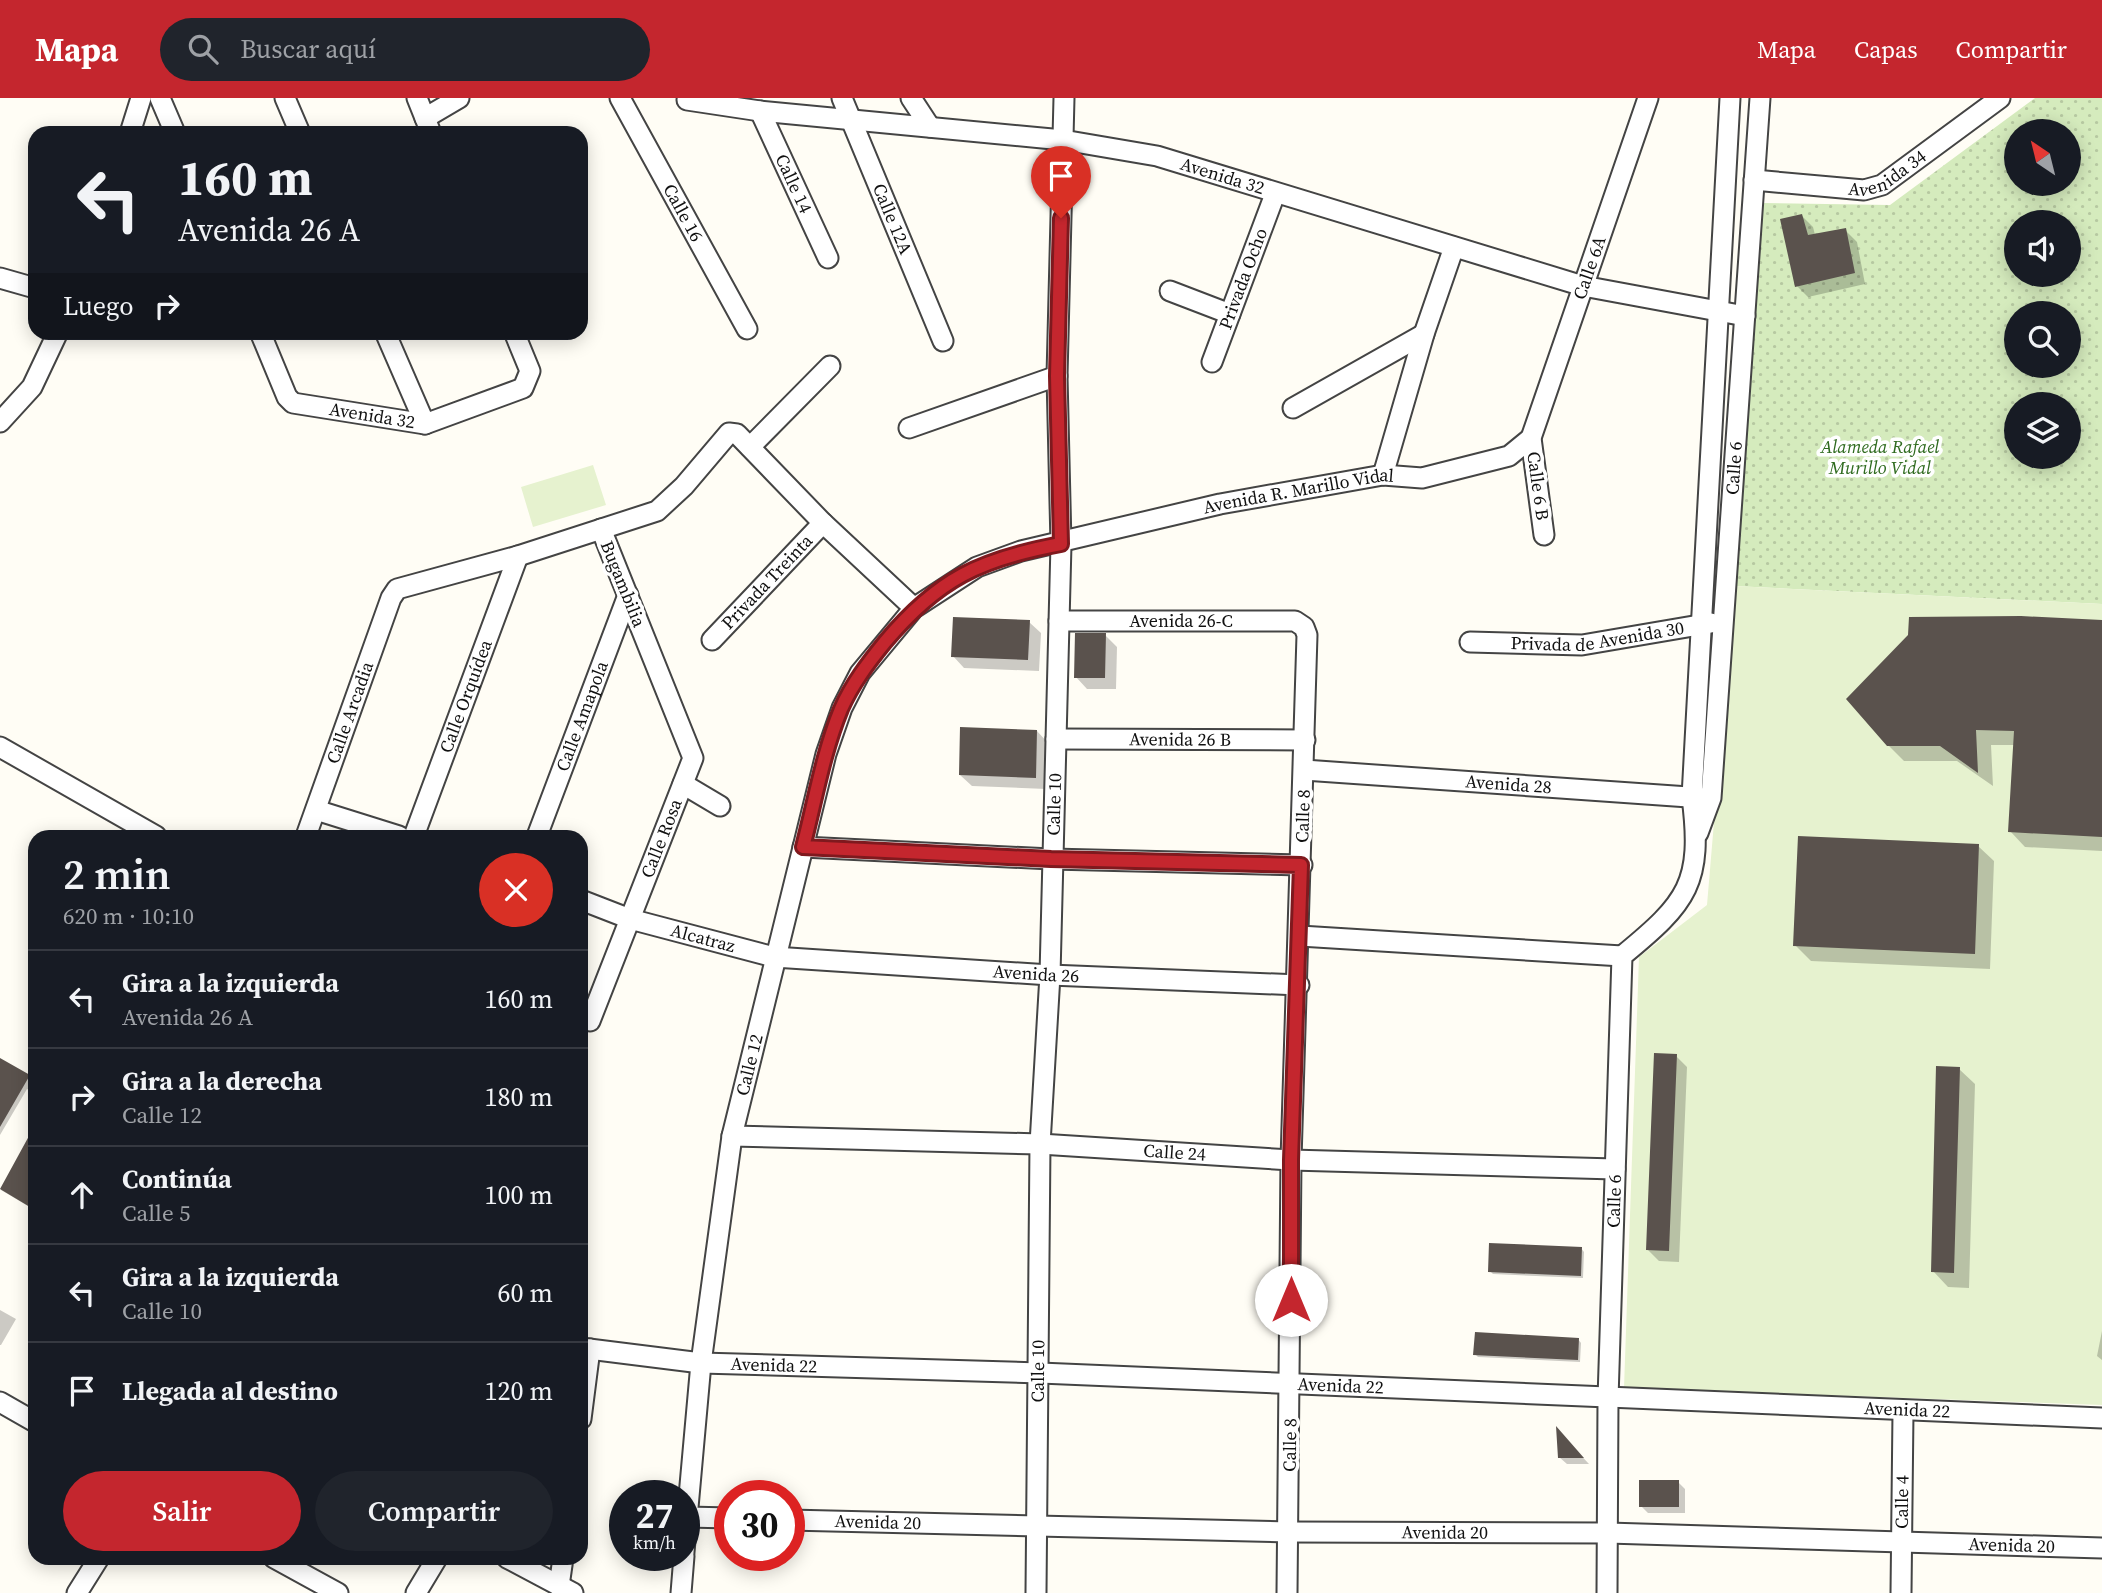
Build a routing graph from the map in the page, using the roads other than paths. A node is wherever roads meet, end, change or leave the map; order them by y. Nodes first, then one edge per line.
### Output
1 (141, 98) edge
2 (160, 98) edge
3 (285, 98) edge
4 (417, 98) edge
5 (459, 98) edge
6 (620, 98) edge
7 (842, 98) edge
8 (911, 98) edge
9 (1064, 98) edge
10 (1648, 98) edge
11 (1724, 98) edge
12 (1730, 98) edge
13 (2000, 98) edge
14 (687, 100) dead end
15 (1760, 100) edge
16 (760, 111) junction
17 (850, 119) junction
18 (132, 126) edge
19 (172, 126) edge
20 (297, 126) edge
21 (428, 126) edge
22 (930, 127) junction
23 (1063, 139) junction
24 (1754, 180) junction
25 (1275, 194) junction
26 (1454, 247) junction
27 (828, 258) dead end
28 (0, 278) edge
29 (28, 286) edge
30 (1583, 286) junction
31 (1170, 291) dead end
32 (1721, 311) junction
33 (1230, 314) junction
34 (1745, 316) junction
35 (747, 329) dead end
36 (1424, 334) junction
37 (54, 340) edge
38 (263, 340) edge
39 (389, 340) edge
40 (517, 340) edge
41 (943, 341) dead end
42 (1212, 362) dead end
43 (830, 366) dead end
44 (1057, 376) junction
45 (0, 395) edge
46 (20, 400) junction
47 (1293, 408) dead end
48 (0, 422) edge
49 (425, 424) junction
50 (909, 428) dead end
51 (1531, 438) junction
52 (750, 447) junction
53 (1383, 475) junction
54 (823, 523) junction
55 (601, 529) junction
56 (1544, 535) dead end
57 (1061, 544) junction
58 (518, 556) junction
59 (397, 589) joint
60 (628, 595) junction
61 (914, 608) junction
62 (1059, 621) junction
63 (1701, 622) junction
64 (1723, 623) junction
65 (1304, 627) joint
66 (712, 640) dead end
67 (1470, 642) dead end
68 (1056, 739) junction
69 (1305, 740) junction
70 (0, 747) edge
71 (693, 758) joint
72 (1304, 770) junction
73 (683, 784) junction
74 (1702, 797) junction
75 (720, 806) dead end
76 (316, 810) junction
77 (145, 830) edge
78 (308, 830) edge
79 (380, 830) edge
80 (416, 830) edge
81 (539, 830) edge
82 (803, 847) junction
83 (1051, 859) junction
84 (1301, 865) junction
85 (588, 903) edge
86 (630, 919) junction
87 (1300, 936) junction
88 (1622, 956) junction
89 (774, 957) junction
90 (1050, 975) junction
91 (1299, 985) junction
92 (590, 1021) dead end
93 (732, 1136) junction
94 (1040, 1144) junction
95 (1291, 1160) junction
96 (1615, 1169) junction
97 (588, 1349) edge
98 (701, 1363) junction
99 (1040, 1373) junction
100 (1291, 1384) junction
101 (1608, 1399) junction
102 (0, 1402) edge
103 (1903, 1412) junction
104 (28, 1418) edge
105 (2102, 1418) edge
106 (690, 1480) edge
107 (805, 1520) edge
108 (1038, 1527) junction
109 (1289, 1532) junction
110 (1608, 1534) junction
111 (1902, 1540) junction
112 (2102, 1548) edge
113 (95, 1565) edge
114 (287, 1565) edge
115 (433, 1565) edge
116 (520, 1565) edge
117 (564, 1565) edge
118 (683, 1571) edge
119 (566, 1590) edge
120 (77, 1593) edge
121 (338, 1593) edge
122 (416, 1593) edge
123 (681, 1593) edge
124 (1036, 1593) edge
125 (1287, 1593) edge
126 (1607, 1593) edge
127 (1901, 1593) edge

1 - 18 street
2 - 19 street
3 - 20 street
4 - 21 street
5 - 21 street
6 - 35 street, Calle 16
7 - 17 street, Calle 12A
8 - 22 street
9 - 23 street, Calle 10
10 - 30 street, Calle 6A
11 - 12 street
12 - 15 street
12 - 32 street, Calle 6
13 - 24 street, Avenida 34
14 - 16 street, Avenida 32
15 - 24 street, Calle 6
16 - 17 street, Avenida 32
16 - 27 street, Calle 14
17 - 22 street, Avenida 32
17 - 41 street, Calle 12A
22 - 23 street, Avenida 32
23 - 25 street, Avenida 32
23 - 44 street, Calle 10
24 - 34 street, Calle 6
25 - 26 street, Avenida 32
25 - 33 street, Privada Ocho
26 - 30 street, Avenida 32
26 - 36 street
28 - 29 street
30 - 32 street, Avenida 32
30 - 51 street, Calle 6A
31 - 33 street
32 - 34 street, Avenida 32
32 - 63 street, Calle 6
33 - 42 street, Privada Ocho
34 - 64 street, Calle 6
36 - 47 street
36 - 53 street
37 - 46 street
38 - 49 street, Avenida 32
39 - 49 street
40 - 49 street, Avenida 32
43 - 52 street
44 - 50 street
44 - 57 street, Calle 10
45 - 46 street
46 - 48 street
51 - 53 street, Avenida R. Marillo Vidal
51 - 56 street, Calle 6 B
52 - 54 street, Privada Treinta
52 - 55 street, Privada Treinta
53 - 57 street, Avenida R. Marillo Vidal
54 - 61 street, Privada Treinta
54 - 66 street, Privada Treinta
55 - 58 street, Bugambilia
55 - 60 street, Bugambilia
57 - 61 street, Avenida R. Marillo Vidal
57 - 62 street, Calle 10
58 - 59 street, Bugambilia
58 - 80 street, Calle Orquídea
59 - 76 street, Calle Arcadia
60 - 71 street, Bugambilia
60 - 81 street, Calle Amapola
61 - 82 street, Calle 12
62 - 65 street, Avenida 26-C
62 - 68 street, Calle 10
63 - 64 street, Privada de Avenida 30
63 - 67 street, Privada de Avenida 30
63 - 74 street, Calle 6
64 - 74 street, Calle 6
65 - 69 street, Calle 8
68 - 69 street, Avenida 26 B
68 - 83 street, Calle 10
69 - 72 street, Calle 8
70 - 77 street
71 - 73 street, Calle Rosa
72 - 74 street, Avenida 28
72 - 84 street, Calle 8
73 - 75 street
73 - 86 street, Calle Rosa
74 - 88 street, Calle 6
76 - 78 street, Calle Arcadia
76 - 79 street
82 - 83 street
82 - 89 street, Calle 12
83 - 84 street
83 - 90 street, Calle 10
84 - 87 street, Calle 8
85 - 86 street, Alcatraz
86 - 89 street, Alcatraz
86 - 92 street, Calle Rosa
87 - 88 street
87 - 91 street, Calle 8
88 - 96 street, Calle 6
89 - 90 street, Avenida 26
89 - 93 street, Calle 12
90 - 91 street, Avenida 26
90 - 94 street, Calle 10
91 - 95 street, Calle 8
93 - 94 street, Calle 24
93 - 98 street, Calle 12
94 - 95 street, Calle 24
94 - 99 street, Calle 10
95 - 96 street, Calle 24
95 - 100 street, Calle 8
96 - 101 street, Calle 6
97 - 98 street, Avenida 22
98 - 99 street, Avenida 22
98 - 106 street, Calle 12
99 - 100 street, Avenida 22
99 - 108 street, Calle 10
100 - 101 street, Avenida 22
100 - 109 street, Calle 8
101 - 103 street, Avenida 22
101 - 110 street, Calle 6
102 - 104 street
103 - 105 street, Avenida 22
103 - 111 street, Calle 4
107 - 108 street, Avenida 20
108 - 109 street, Avenida 20
108 - 124 street, Calle 10
109 - 110 street, Avenida 20
109 - 125 street, Calle 8
110 - 111 street, Avenida 20
110 - 126 street, Calle 6
111 - 112 street, Avenida 20
111 - 127 street, Calle 4
113 - 120 street
114 - 121 street
115 - 122 street
116 - 119 street
117 - 119 street
118 - 123 street, Calle 12

